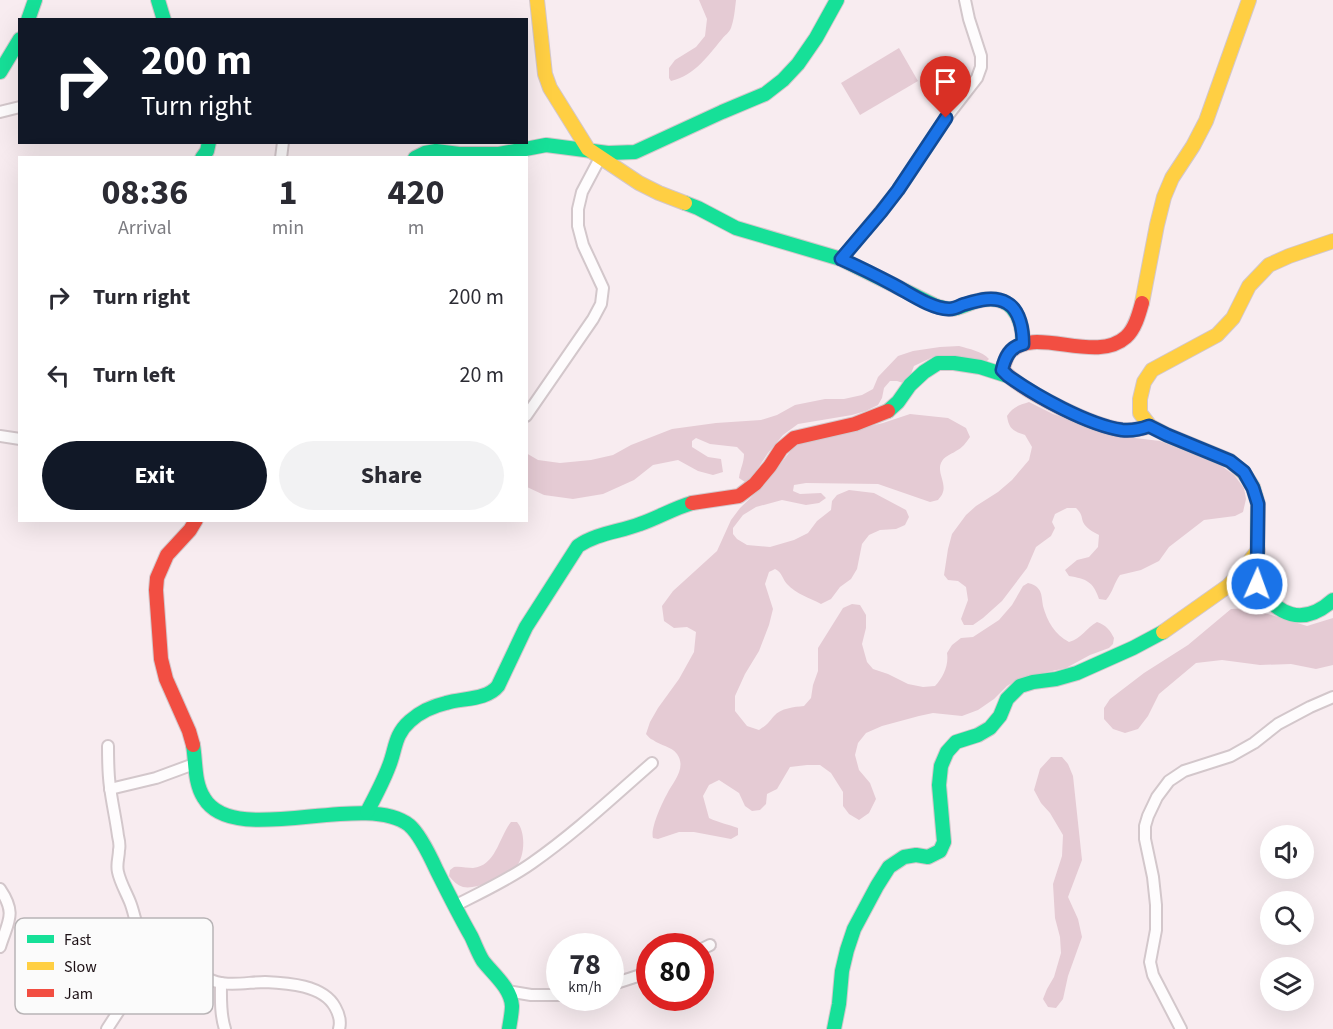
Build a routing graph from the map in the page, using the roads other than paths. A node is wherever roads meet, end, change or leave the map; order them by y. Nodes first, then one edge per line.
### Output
1 (35, 0) edge
2 (158, 0) edge
3 (537, 0) edge
4 (837, 0) edge
5 (965, 0) edge
6 (1249, 0) edge
7 (29, 18) edge
8 (163, 18) edge
9 (18, 43) edge
10 (0, 72) edge
11 (18, 108) edge
12 (0, 112) edge
13 (588, 149) junction
14 (419, 156) edge
15 (600, 158) junction
16 (1333, 241) edge
17 (841, 259) junction
18 (1023, 344) junction
19 (1008, 376) junction
20 (528, 413) edge
21 (1149, 426) junction
22 (0, 435) edge
23 (18, 439) edge
24 (195, 522) edge
25 (1258, 550) junction
26 (1333, 600) edge
27 (1333, 697) edge
28 (108, 746) dead end
29 (652, 763) dead end
30 (194, 764) junction
31 (110, 789) junction
32 (367, 812) junction
33 (0, 889) edge
34 (456, 905) junction
35 (136, 918) edge
36 (0, 947) edge
37 (213, 981) edge
38 (221, 982) junction
39 (507, 991) junction
40 (546, 995) edge
41 (117, 1014) edge
42 (107, 1029) edge
43 (225, 1029) edge
44 (339, 1029) edge
45 (509, 1029) edge
46 (834, 1029) edge
47 (1181, 1029) edge

1 - 7 main road
2 - 8 main road
3 - 13 main road
4 - 13 main road
5 - 17 street
6 - 18 main road
9 - 10 main road
11 - 12 street
13 - 14 main road
13 - 15 main road
15 - 17 main road
15 - 20 street
16 - 21 main road
17 - 18 main road
18 - 19 main road
19 - 21 main road
19 - 32 main road
21 - 25 main road
22 - 23 street
24 - 30 main road
25 - 26 main road
25 - 46 main road
27 - 47 street
28 - 31 street
29 - 34 street
30 - 31 street
30 - 32 main road
31 - 35 street
32 - 34 main road
33 - 36 street
34 - 39 main road
37 - 38 street
38 - 43 street
38 - 44 street
39 - 40 street
39 - 45 main road
41 - 42 street

